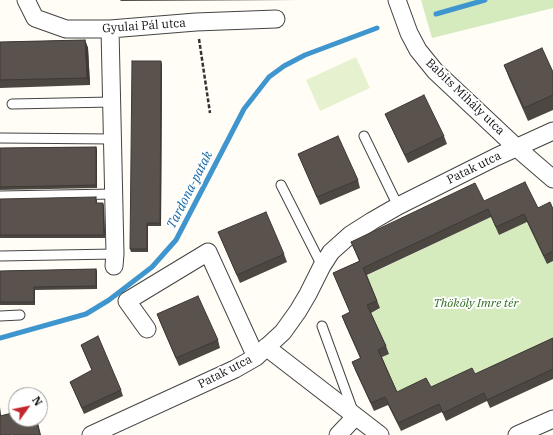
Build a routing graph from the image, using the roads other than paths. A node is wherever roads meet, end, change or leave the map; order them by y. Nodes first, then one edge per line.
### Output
1 (26, 0) edge
2 (396, 0) edge
3 (276, 19) dead end
4 (110, 29) junction
5 (112, 102) junction
6 (12, 104) dead end
7 (553, 131) edge
8 (364, 136) dead end
9 (0, 138) edge
10 (112, 139) junction
11 (517, 148) junction
12 (553, 179) edge
13 (282, 185) dead end
14 (114, 194) junction
15 (0, 196) edge
16 (398, 206) junction
17 (0, 256) edge
18 (114, 260) joint
19 (322, 266) junction
20 (20, 315) dead end
21 (0, 316) edge
22 (322, 326) dead end
23 (147, 329) dead end
24 (261, 352) junction
25 (355, 417) junction
26 (553, 419) edge
27 (525, 433) edge
28 (91, 435) edge
29 (338, 435) edge
30 (380, 435) edge

1 - 4 street, Gyulai Pál utca
2 - 11 street, Babits Mihály utca
3 - 4 street, Gyulai Pál utca
4 - 5 street
5 - 6 lane
5 - 10 street
7 - 11 street, Patak utca
8 - 16 lane
9 - 10 lane
10 - 14 street
11 - 12 street
11 - 16 street, Patak utca
13 - 19 lane
14 - 15 lane
14 - 18 street
16 - 19 street, Patak utca
17 - 18 lane
19 - 24 street, Patak utca
20 - 21 lane
22 - 25 lane
23 - 24 street
24 - 25 street
24 - 28 street, Patak utca
25 - 29 street
25 - 30 street
26 - 27 street

